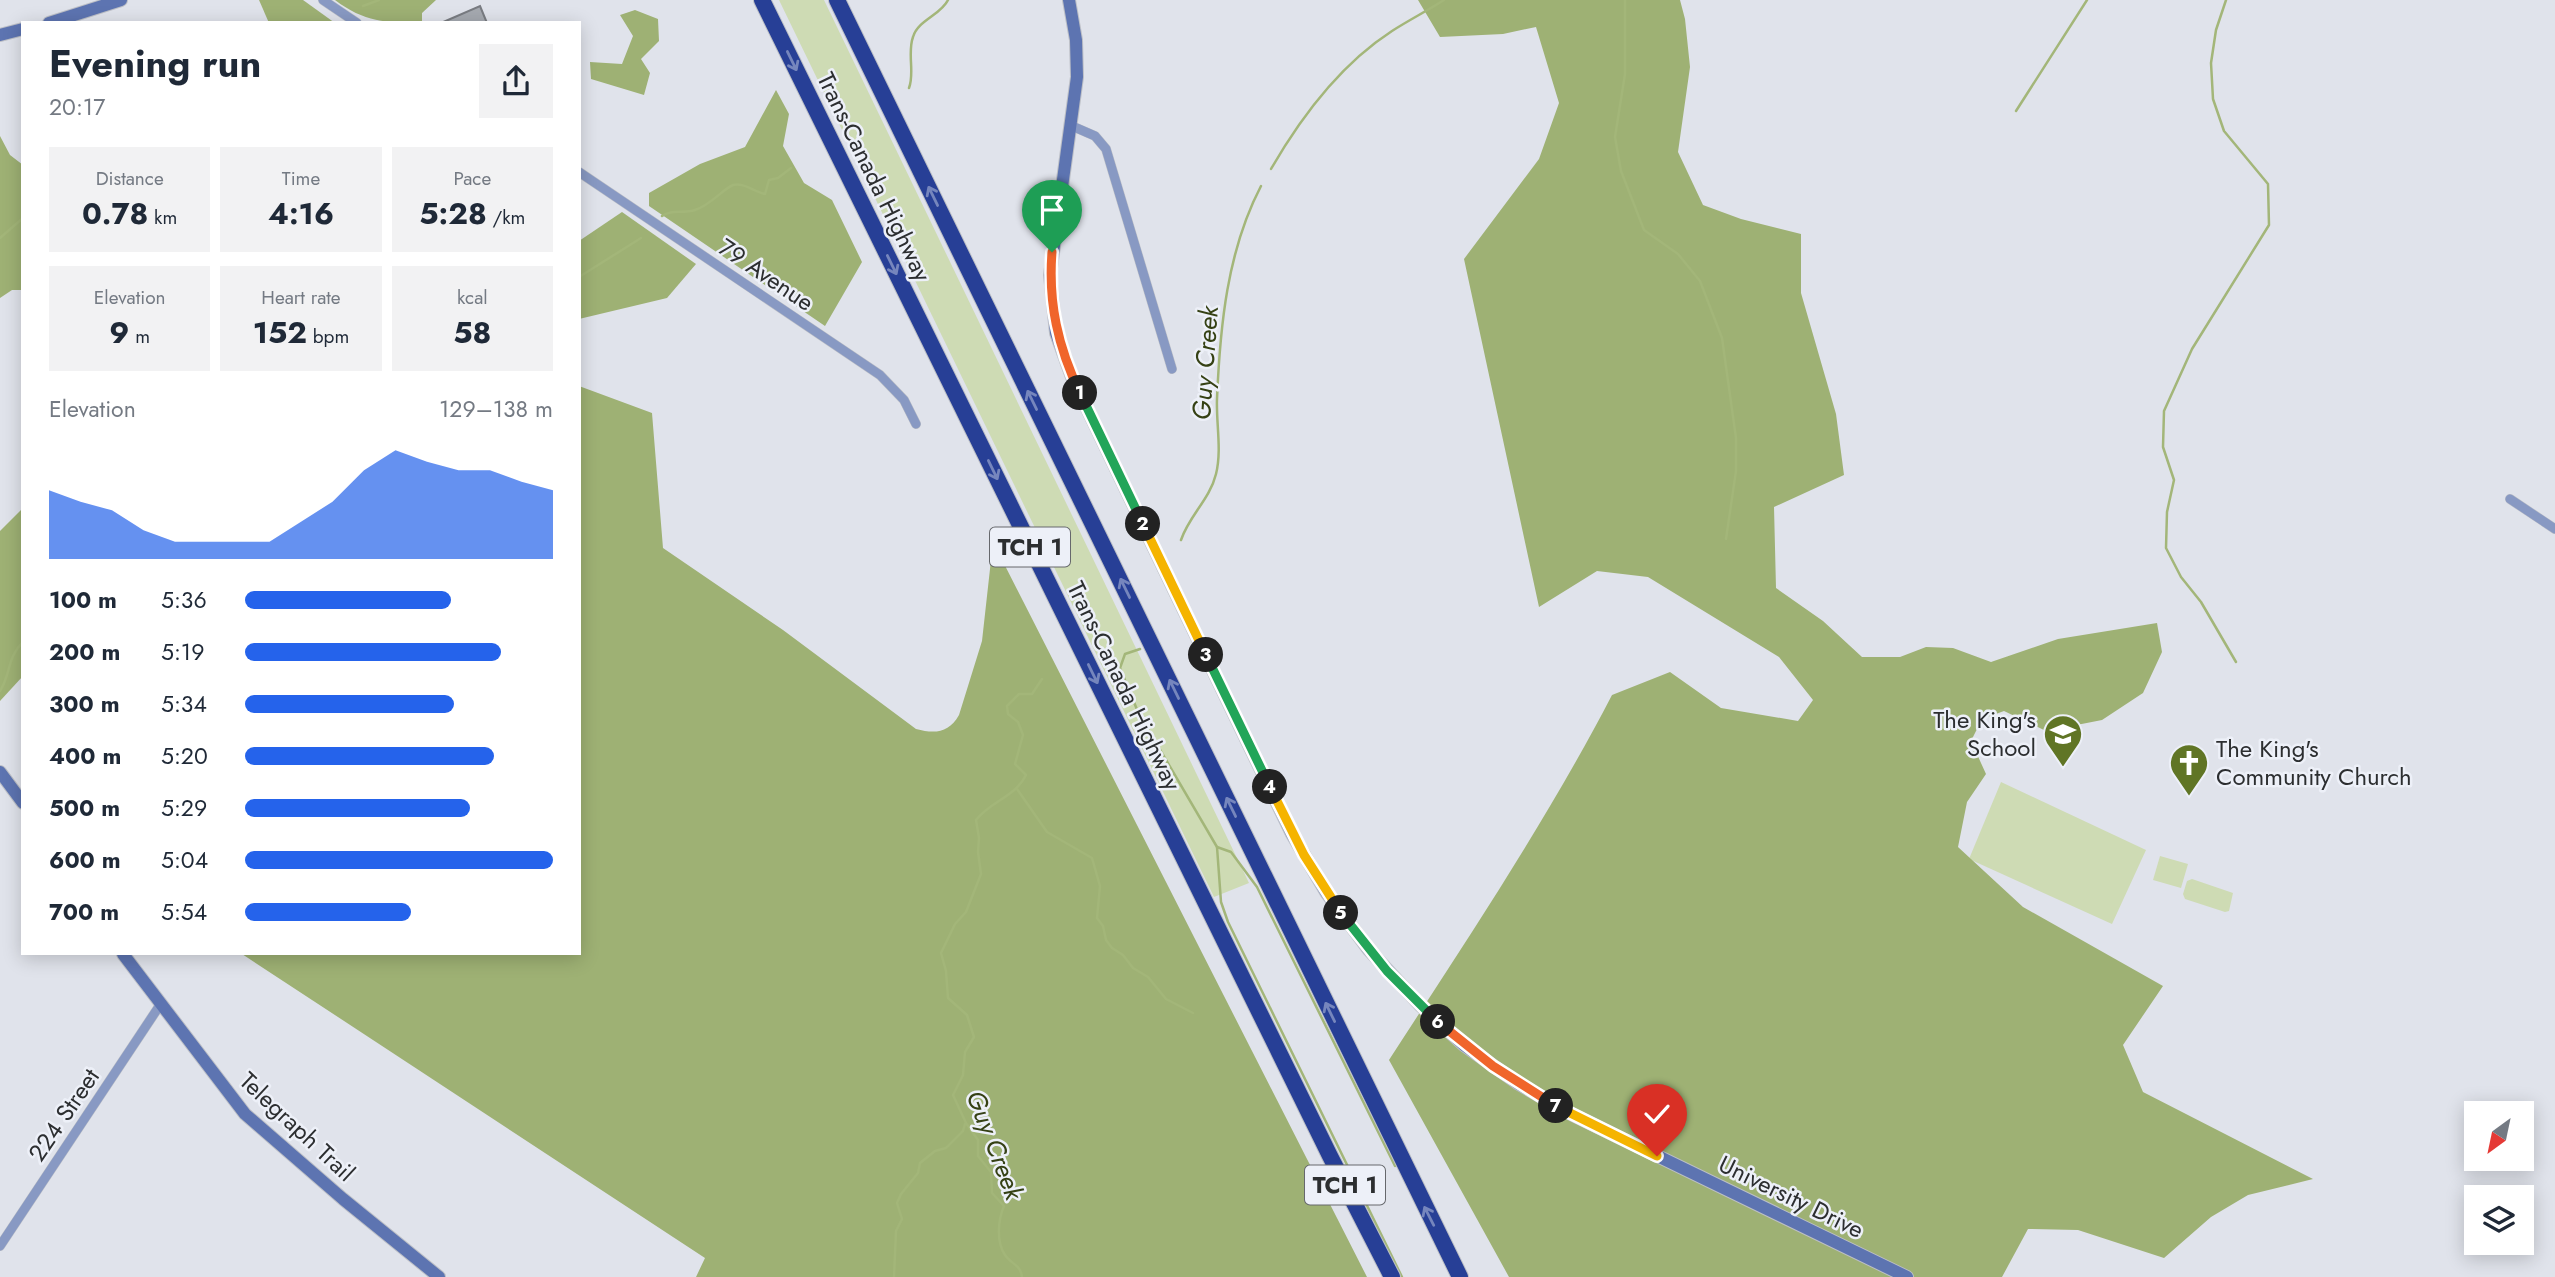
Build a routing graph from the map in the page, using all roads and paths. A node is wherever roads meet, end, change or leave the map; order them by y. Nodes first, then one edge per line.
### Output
1 (121, 0) edge
2 (323, 0) edge
3 (762, 0) edge
4 (837, 0) edge
5 (1069, 0) edge
6 (55, 21) edge
7 (354, 21) edge
8 (21, 30) edge
9 (0, 35) edge
10 (1072, 126) junction
11 (581, 173) edge
12 (1172, 369) dead end
13 (916, 424) dead end
14 (2510, 499) dead end
15 (2555, 529) edge
16 (0, 772) edge
17 (21, 800) edge
18 (123, 955) edge
19 (160, 1005) junction
20 (0, 1245) edge
21 (439, 1277) edge
22 (1392, 1277) edge
23 (1460, 1277) edge
24 (1907, 1277) edge

1 - 6 street
2 - 7 street
3 -> 22 highway, Trans-Canada Highway / TCH 1
23 -> 4 highway, Trans-Canada Highway / TCH 1
5 - 10 street, University Drive
8 - 9 street
10 - 12 street
10 - 24 street, University Drive
11 - 13 street, 79 Avenue
14 - 15 street
16 - 17 street
18 - 19 street, Telegraph Trail
19 - 20 street, 224 Street
19 - 21 street, Telegraph Trail

